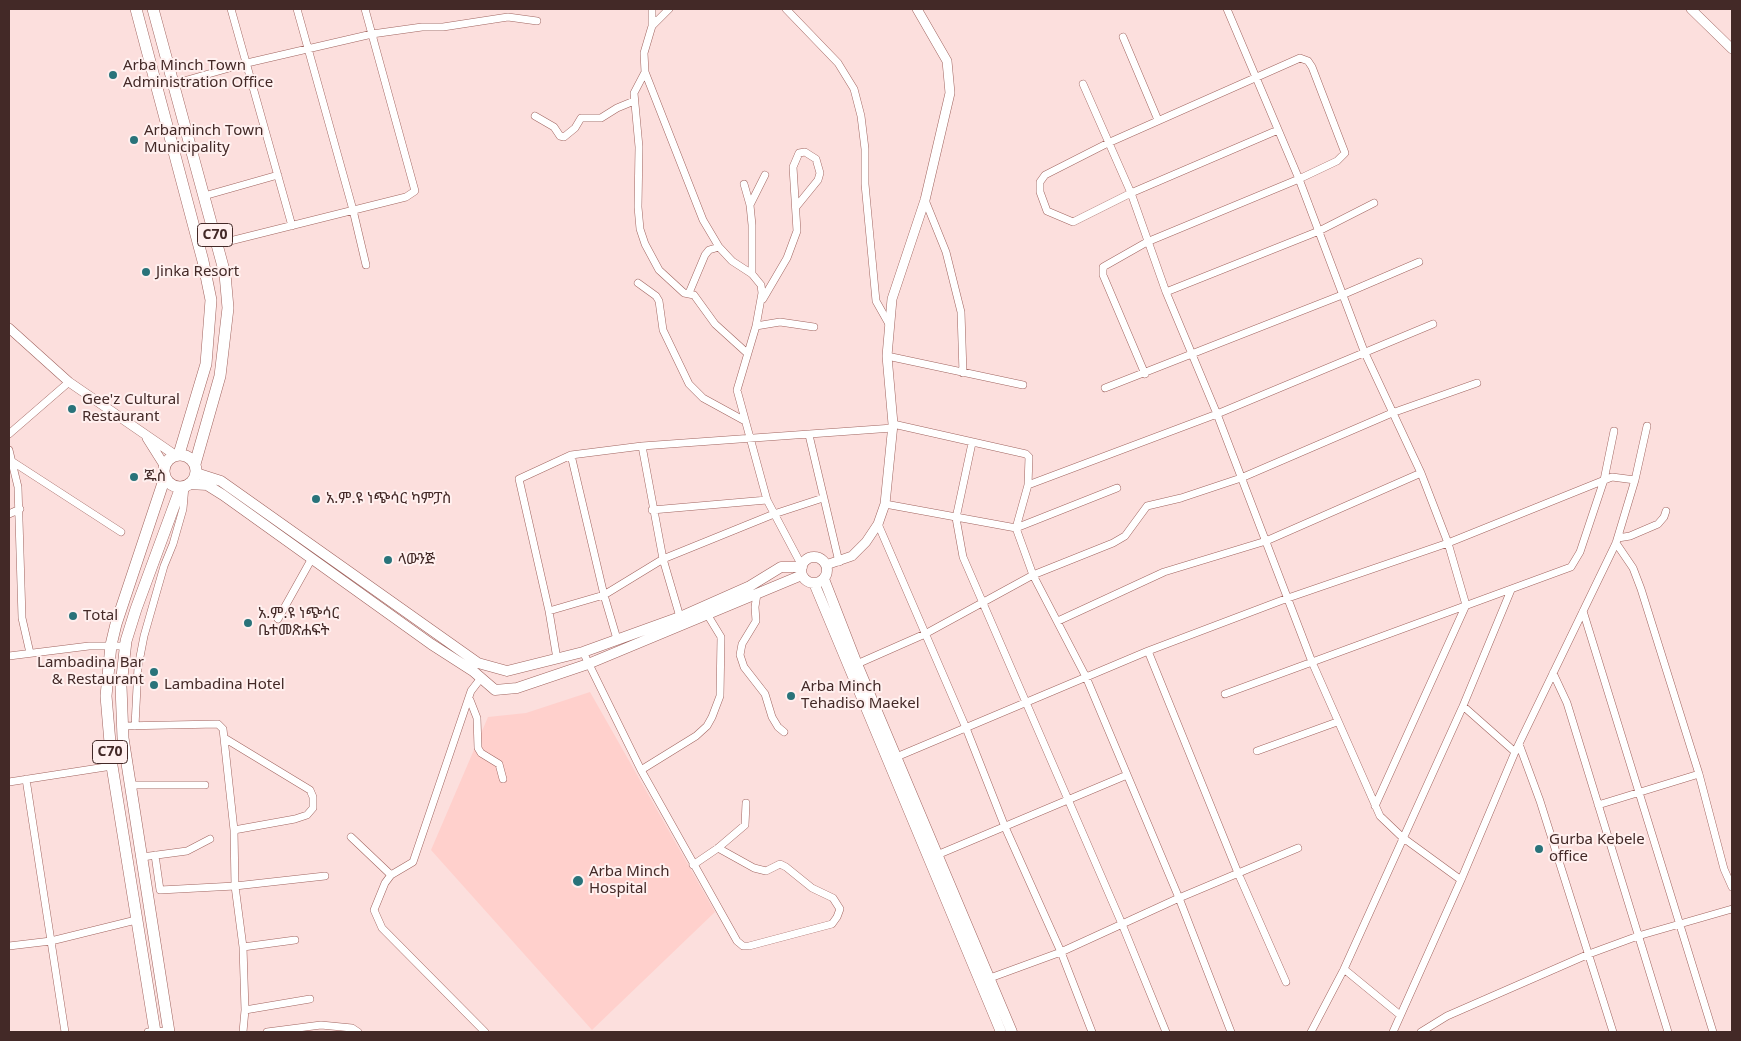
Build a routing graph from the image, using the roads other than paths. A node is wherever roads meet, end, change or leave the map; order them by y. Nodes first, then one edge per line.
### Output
1 (136, 9) edge
2 (152, 9) edge
3 (231, 9) edge
4 (297, 9) edge
5 (365, 9) edge
6 (652, 9) edge
7 (669, 9) edge
8 (786, 9) edge
9 (916, 9) edge
10 (1228, 9) edge
11 (1691, 9) edge
12 (537, 21) dead end
13 (652, 26) junction
14 (372, 34) junction
15 (1123, 36) dead end
16 (308, 48) junction
17 (1732, 49) edge
18 (247, 63) junction
19 (644, 72) junction
20 (1258, 77) junction
21 (173, 84) junction
22 (1083, 84) dead end
23 (634, 101) junction
24 (536, 116) dead end
25 (1158, 120) junction
26 (1278, 130) junction
27 (1108, 143) junction
28 (196, 166) junction
29 (179, 171) junction
30 (278, 175) junction
31 (765, 176) dead end
32 (1299, 179) junction
33 (744, 184) dead end
34 (1131, 193) junction
35 (204, 196) junction
36 (925, 200) junction
37 (1374, 202) dead end
38 (750, 205) junction
39 (796, 207) junction
40 (353, 210) junction
41 (292, 226) junction
42 (1319, 231) junction
43 (1147, 242) junction
44 (218, 244) junction
45 (719, 247) junction
46 (1419, 262) dead end
47 (366, 265) dead end
48 (752, 274) junction
49 (638, 283) dead end
50 (1166, 292) junction
51 (689, 293) junction
52 (1342, 295) junction
53 (758, 307) junction
54 (889, 324) junction
55 (1434, 324) dead end
56 (756, 326) junction
57 (814, 326) dead end
58 (9, 328) edge
59 (1364, 351) junction
60 (747, 353) junction
61 (1192, 353) junction
62 (887, 356) junction
63 (963, 372) junction
64 (1145, 374) junction
65 (69, 382) junction
66 (1477, 383) dead end
67 (1023, 385) dead end
68 (1105, 388) dead end
69 (1392, 413) junction
70 (1217, 414) junction
71 (744, 421) junction
72 (893, 426) junction
73 (1647, 426) dead end
74 (1614, 431) dead end
75 (9, 434) edge
76 (145, 434) junction
77 (809, 436) junction
78 (750, 438) junction
79 (972, 443) junction
80 (642, 446) junction
81 (9, 450) edge
82 (177, 455) junction
83 (571, 455) junction
84 (14, 462) junction
85 (164, 465) junction
86 (195, 469) junction
87 (1421, 473) junction
88 (165, 477) junction
89 (1241, 478) junction
90 (1604, 480) junction
91 (1635, 480) junction
92 (1028, 485) junction
93 (185, 486) junction
94 (1117, 488) dead end
95 (823, 498) junction
96 (767, 500) junction
97 (885, 504) junction
98 (20, 509) junction
99 (652, 510) junction
100 (1666, 510) dead end
101 (9, 514) edge
102 (774, 514) junction
103 (956, 518) junction
104 (878, 524) junction
105 (1016, 528) junction
106 (121, 532) dead end
107 (1617, 540) junction
108 (1266, 541) junction
109 (1448, 544) junction
110 (663, 559) junction
111 (312, 560) junction
112 (839, 562) junction
113 (826, 565) junction
114 (802, 570) junction
115 (1033, 575) junction
116 (824, 579) junction
117 (814, 583) junction
118 (1511, 590) junction
119 (757, 594) junction
120 (604, 595) junction
121 (1288, 598) junction
122 (983, 603) junction
123 (1466, 605) junction
124 (549, 610) junction
125 (1583, 611) junction
126 (708, 614) junction
127 (680, 617) junction
128 (278, 619) dead end
129 (407, 620) junction
130 (1058, 621) junction
131 (925, 634) junction
132 (617, 640) junction
133 (111, 645) junction
134 (126, 646) junction
135 (1148, 651) junction
136 (583, 652) junction
137 (30, 653) junction
138 (9, 656) edge
139 (557, 659) junction
140 (1312, 662) junction
141 (588, 664) junction
142 (857, 664) junction
143 (1553, 673) junction
144 (1086, 677) junction
145 (481, 678) junction
146 (1225, 694) dead end
147 (470, 699) junction
148 (1026, 703) junction
149 (1463, 706) junction
150 (1337, 722) junction
151 (122, 726) junction
152 (136, 726) junction
153 (966, 728) junction
154 (784, 732) dead end
155 (226, 739) junction
156 (1519, 744) junction
157 (1257, 751) dead end
158 (1515, 752) junction
159 (891, 759) junction
160 (112, 766) junction
161 (641, 770) junction
162 (1699, 774) junction
163 (1128, 775) junction
164 (26, 779) junction
165 (503, 779) dead end
166 (9, 782) edge
167 (130, 785) junction
168 (205, 785) dead end
169 (1639, 791) junction
170 (1068, 800) junction
171 (746, 803) dead end
172 (1598, 805) junction
173 (1376, 806) junction
174 (1006, 827) junction
175 (234, 830) junction
176 (351, 837) dead end
177 (1402, 837) junction
178 (210, 839) dead end
179 (718, 848) junction
180 (1298, 848) dead end
181 (155, 855) junction
182 (937, 855) junction
183 (142, 857) junction
184 (693, 865) junction
185 (1238, 873) junction
186 (391, 875) junction
187 (325, 876) dead end
188 (1461, 880) junction
189 (235, 886) junction
190 (1732, 887) edge
191 (1178, 898) junction
192 (1732, 909) edge
193 (136, 920) junction
194 (1680, 923) junction
195 (1122, 924) junction
196 (1638, 936) junction
197 (295, 940) dead end
198 (51, 941) junction
199 (9, 946) edge
200 (243, 947) junction
201 (1061, 952) junction
202 (1589, 954) junction
203 (1344, 969) junction
204 (990, 978) junction
205 (1286, 982) dead end
206 (310, 999) dead end
207 (245, 1010) junction
208 (1400, 1016) junction
209 (65, 1032) edge
210 (152, 1032) edge
211 (169, 1032) edge
212 (243, 1032) edge
213 (267, 1032) edge
214 (358, 1032) edge
215 (485, 1032) edge
216 (1002, 1032) edge
217 (1012, 1032) edge
218 (1092, 1032) edge
219 (1166, 1032) edge
220 (1231, 1032) edge
221 (1311, 1032) edge
222 (1393, 1032) edge
223 (1421, 1032) edge
224 (1613, 1032) edge
225 (1668, 1032) edge
226 (1713, 1032) edge

1 - 29 highway, C70
2 - 21 highway, C70
3 - 18 street
4 - 16 street
5 - 14 street
6 - 13 street
7 - 13 street
8 - 54 street
9 - 36 street
10 - 20 street
11 - 17 street
12 - 14 street
13 - 19 street
14 - 16 street
14 - 40 street
15 - 25 street
16 - 18 street
16 - 40 street
18 - 21 street
18 - 30 street
19 - 23 street
19 - 45 street
20 - 25 street
20 - 26 street
20 - 32 street
21 - 28 highway, C70
22 - 27 street
23 - 24 street
23 - 51 street
25 - 27 street
26 - 32 street
26 - 34 street
27 - 34 street
27 - 34 street
28 - 29 highway
28 - 35 highway, C70
29 - 82 highway, C70
30 - 35 street
30 - 41 street
31 - 38 street
32 - 42 street
32 - 43 street
33 - 38 street
34 - 43 street
35 - 44 highway, C70
36 - 54 street
36 - 63 street
37 - 42 street
38 - 48 street
39 - 39 street
39 - 53 street
40 - 41 street
40 - 47 street
41 - 44 street
42 - 50 street
42 - 52 street
43 - 50 street
43 - 64 street
44 - 86 highway, C70
45 - 48 street
45 - 51 street
46 - 52 street
48 - 53 street
49 - 71 street
50 - 61 street
51 - 60 street
52 - 59 street
52 - 61 street
53 - 56 street
54 - 62 street
55 - 59 street
56 - 57 street
56 - 60 street
58 - 65 street
59 - 69 street
59 - 70 street
60 - 71 street
61 - 64 street
61 - 70 street
62 - 63 street
62 - 72 street
63 - 67 street
64 - 68 street
65 - 75 street
65 - 76 street
66 - 69 street
69 - 87 street
69 - 89 street
70 - 89 street
70 - 92 street
71 - 78 street
72 - 77 street
72 - 79 street
72 - 97 street
73 - 91 street
74 - 90 street
76 - 82 street
76 - 85 street
77 - 78 street
77 - 95 street
78 - 80 street
78 - 96 street
79 - 92 street
79 - 103 street
80 - 83 street
80 - 99 street
81 - 84 street
82 - 85 highway
82 - 86 highway
83 - 120 street
83 - 124 street
84 - 98 street
84 - 106 street
85 - 88 highway, C70
86 - 93 highway, C70
86 - 129 main road
87 - 108 street
87 - 109 street
88 - 93 highway
88 - 133 highway, C70
89 - 108 street
89 - 115 street
90 - 91 street
90 - 109 street
90 - 118 street
91 - 107 street
92 - 105 street
93 - 111 main road
93 - 134 highway, C70
93 - 152 street
94 - 105 street
95 - 102 street
95 - 112 street
96 - 99 street
96 - 102 street
97 - 103 street
97 - 104 street
98 - 101 street
98 - 137 street
99 - 110 street
100 - 107 street
102 - 110 street
102 - 114 street
103 - 105 street
103 - 122 street
104 - 112 street
104 - 131 street
105 - 115 street
107 - 125 street
107 - 162 street
108 - 121 street
108 - 130 street
109 - 121 street
109 - 123 street
110 - 120 street
110 - 127 street
111 - 128 street
111 - 129 main road
112 - 113 street
113 - 114 main road
113 - 116 main road
114 - 117 main road
114 - 119 main road
114 - 127 main road
115 - 122 street
115 - 130 street
116 - 117 main road
116 - 142 main road
117 - 159 main road
118 - 123 street
118 - 149 street
119 - 126 main road
119 - 154 street
120 - 124 street
120 - 132 street
121 - 135 street
121 - 140 street
122 - 131 street
122 - 148 street
123 - 140 street
123 - 173 street
124 - 139 street
125 - 143 street
125 - 169 street
126 - 141 main road
126 - 161 street
127 - 132 main road
129 - 139 main road
129 - 145 main road
130 - 144 street
131 - 142 street
131 - 153 street
132 - 136 main road
133 - 134 street
133 - 137 street
133 - 160 highway, C70
134 - 151 highway, C70
135 - 144 street
135 - 185 street
136 - 139 main road
136 - 141 street
137 - 138 street
140 - 146 street
140 - 150 street
141 - 145 main road
141 - 161 street
142 - 159 main road
143 - 156 street
143 - 172 street
144 - 148 street
144 - 163 street
145 - 147 street
147 - 165 street
147 - 186 street
148 - 153 street
148 - 170 street
149 - 158 street
149 - 177 street
150 - 157 street
150 - 173 street
151 - 152 street
151 - 167 highway, C70
152 - 155 street
153 - 159 street
153 - 174 street
155 - 175 street
155 - 175 street
156 - 158 street
156 - 202 street
158 - 188 street
159 - 182 main road
159 - 216 main road
160 - 164 street
160 - 193 highway, C70
161 - 184 street
162 - 169 street
162 - 190 street
163 - 170 street
163 - 191 street
164 - 166 street
164 - 198 street
167 - 168 street
167 - 183 highway, C70
169 - 172 street
169 - 194 street
170 - 174 street
170 - 195 street
171 - 179 street
172 - 196 street
173 - 177 street
174 - 182 street
174 - 201 street
175 - 189 street
176 - 186 street
177 - 188 street
177 - 203 street
178 - 181 street
179 - 184 street
179 - 184 street
180 - 185 street
181 - 183 street
181 - 189 street
182 - 204 main road
183 - 211 highway, C70
185 - 191 street
185 - 205 street
186 - 215 street
187 - 189 street
188 - 208 street
189 - 200 street
191 - 195 street
191 - 220 street
192 - 194 street
193 - 198 street
193 - 210 highway, C70
194 - 196 street
194 - 226 street
195 - 201 street
195 - 219 street
196 - 202 street
196 - 225 street
197 - 200 street
198 - 199 street
198 - 209 street
200 - 207 street
201 - 204 street
201 - 218 street
202 - 223 street
202 - 224 street
203 - 208 street
203 - 221 street
204 - 217 main road
206 - 207 street
207 - 212 street
208 - 222 street
210 - 211 street
213 - 214 street

